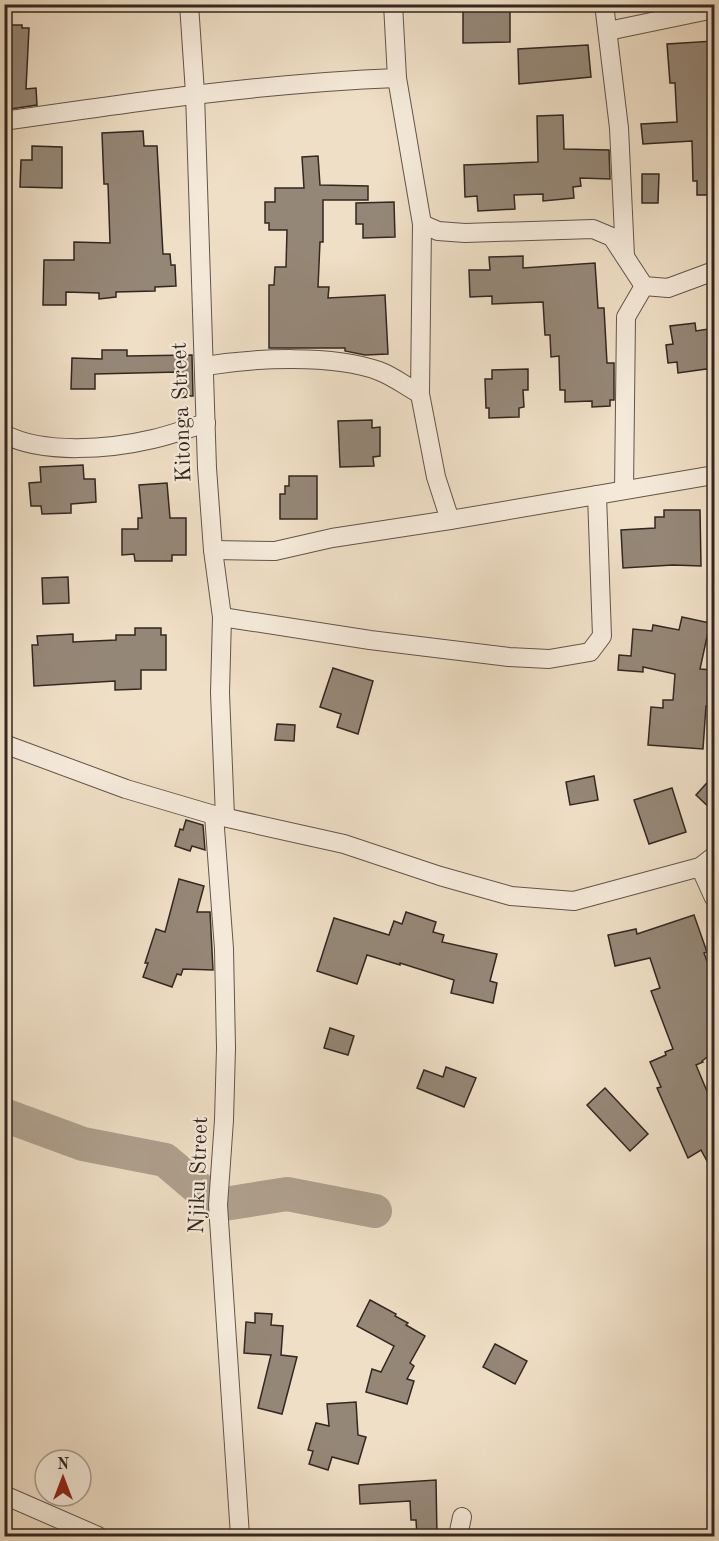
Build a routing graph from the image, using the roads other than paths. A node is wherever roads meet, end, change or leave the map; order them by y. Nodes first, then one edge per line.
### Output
1 (189, 4) edge
2 (393, 4) edge
3 (604, 4) edge
4 (714, 9) edge
5 (608, 31) junction
6 (397, 78) junction
7 (195, 93) junction
8 (4, 121) edge
9 (422, 224) junction
10 (625, 256) junction
11 (714, 271) edge
12 (644, 286) junction
13 (205, 366) junction
14 (420, 394) junction
15 (206, 423) junction
16 (4, 434) edge
17 (714, 475) edge
18 (624, 490) junction
19 (597, 495) junction
20 (450, 520) junction
21 (213, 550) junction
22 (222, 617) junction
23 (4, 744) edge
24 (220, 816) junction
25 (707, 862) edge
26 (714, 898) edge
27 (4, 1496) edge
28 (462, 1517) dead end
29 (98, 1536) edge
30 (240, 1536) edge
31 (458, 1536) edge

1 - 7 street, Kitonga Street
2 - 6 street
3 - 5 street
4 - 5 street
5 - 10 street
6 - 7 street
6 - 9 street
7 - 8 street
7 - 13 street, Kitonga Street
9 - 10 street
9 - 14 street
10 - 12 street
11 - 12 street
12 - 18 street
13 - 14 street
13 - 15 street, Kitonga Street
14 - 20 street
15 - 16 street
15 - 21 street, Kitonga Street
17 - 18 street
18 - 19 street
19 - 20 street
19 - 22 street
20 - 21 street
21 - 22 street, Kitonga Street
22 - 24 street, Kitonga Street
23 - 24 street
24 - 25 street
24 - 30 street, Njiku Street
25 - 26 street
27 - 29 street
28 - 31 street

